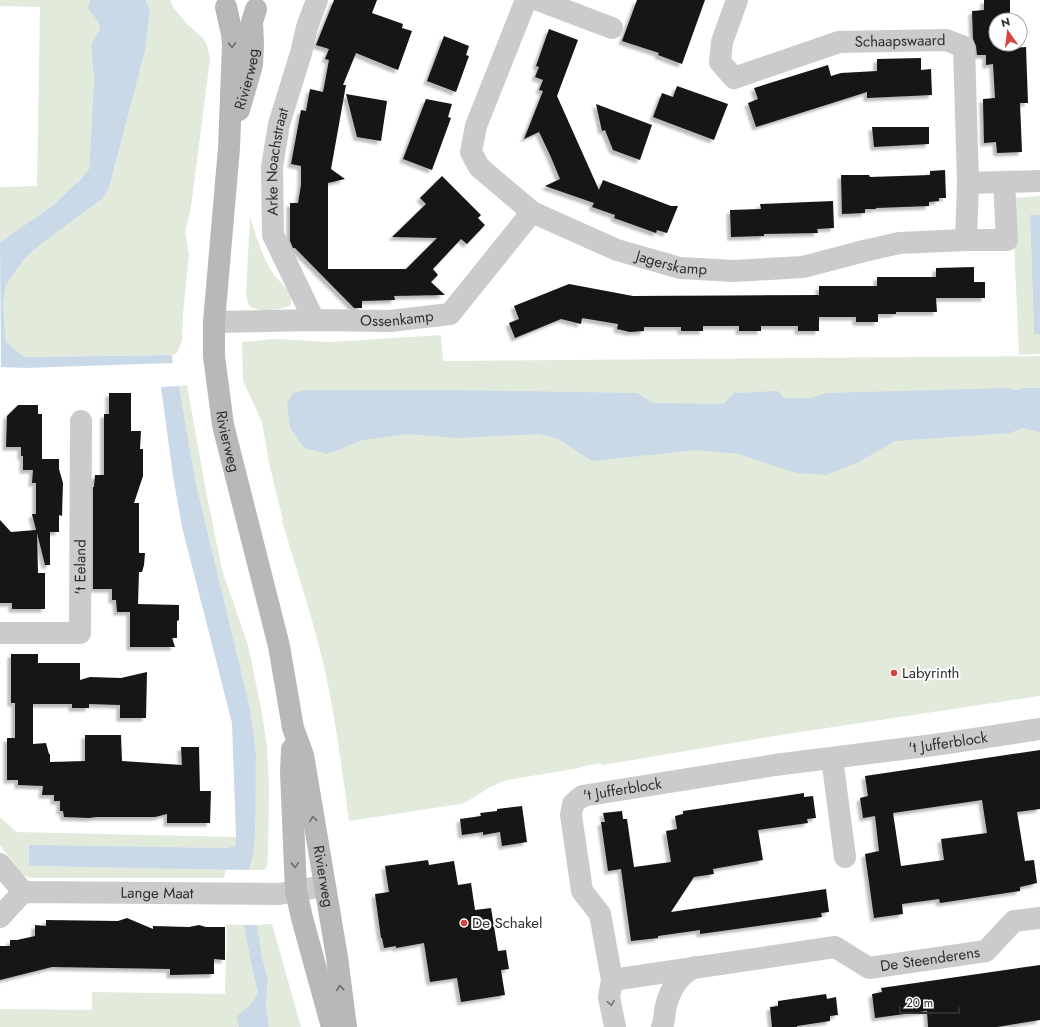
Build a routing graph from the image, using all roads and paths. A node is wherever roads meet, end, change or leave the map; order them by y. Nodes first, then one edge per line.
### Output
1 (317, 0) edge
2 (526, 0) edge
3 (538, 0) edge
4 (737, 0) edge
5 (220, 3) edge
6 (264, 4) edge
7 (612, 28) dead end
8 (230, 148) junction
9 (1040, 181) edge
10 (1004, 182) junction
11 (968, 184) junction
12 (532, 212) junction
13 (966, 240) junction
14 (314, 320) junction
15 (214, 322) junction
16 (81, 421) dead end
17 (0, 633) edge
18 (293, 728) junction
19 (1040, 729) edge
20 (832, 758) junction
21 (845, 857) dead end
22 (0, 864) edge
23 (324, 886) junction
24 (296, 891) junction
25 (23, 892) junction
26 (0, 917) edge
27 (1040, 918) edge
28 (695, 967) junction
29 (612, 980) junction
30 (332, 1027) edge
31 (346, 1027) edge
32 (615, 1027) edge
33 (662, 1027) edge

1 - 14 street, Arke Noachstraat
2 - 12 street, Jagerskamp
3 - 7 street
4 - 11 street, Schaapswaard
5 - 6 street
5 -> 8 street, Rivierweg
6 - 8 street, Rivierweg
8 - 15 street, Rivierweg
9 - 10 street
10 - 11 street
10 - 13 street, Jagerskamp
11 - 13 street, Schaapswaard
12 - 13 street, Jagerskamp
12 - 14 street, Ossenkamp
14 - 15 street, Ossenkamp
15 - 18 street, Rivierweg
16 - 17 street, 't Eeland
23 -> 18 street, Rivierweg
18 -> 24 street, Rivierweg
19 - 20 street, 't Jufferblock
20 - 21 street
20 - 29 street, 't Jufferblock
22 - 25 street
23 - 24 street, Lange Maat
31 -> 23 street, Rivierweg
24 - 25 street, Lange Maat
24 - 30 street, Rivierweg
25 - 26 street
27 - 28 street, De Steenderens
28 - 29 street, De Steenderens
28 - 33 street, De Steenderens
29 -> 32 street, 't Jufferblock

